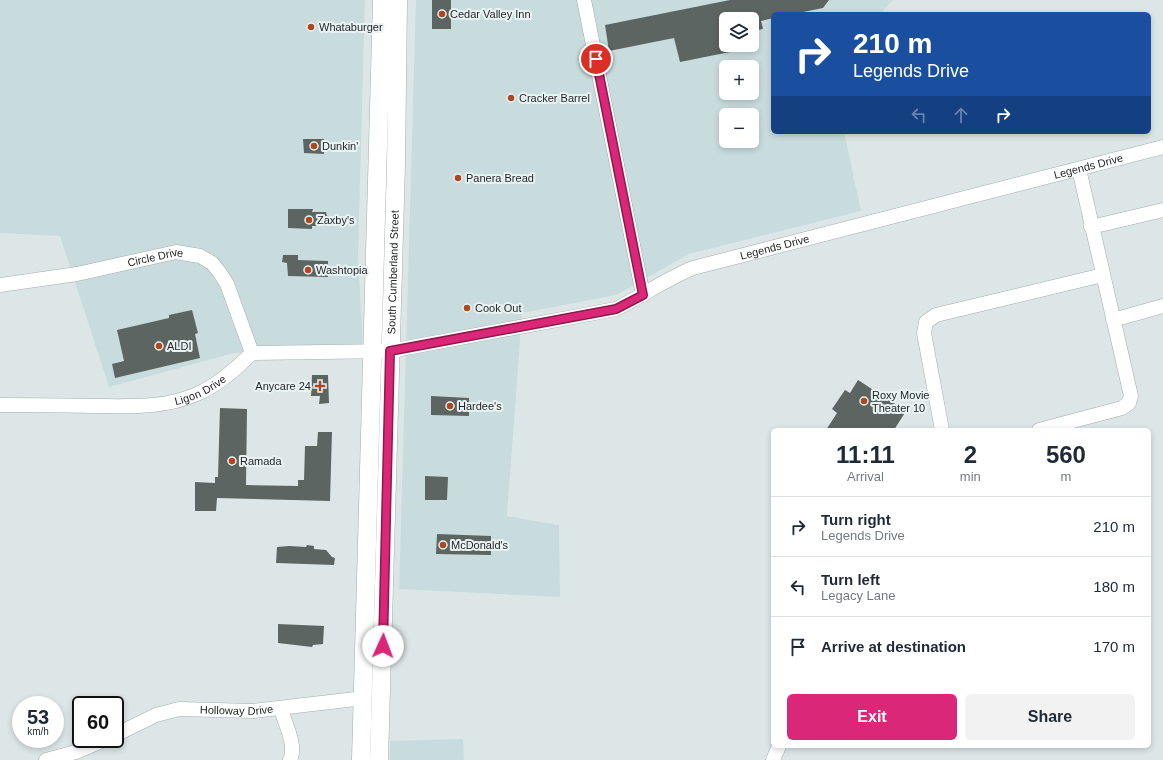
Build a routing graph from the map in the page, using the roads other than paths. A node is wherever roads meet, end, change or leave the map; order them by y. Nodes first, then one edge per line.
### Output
1 (382, 0) edge
2 (398, 0) edge
3 (584, 0) edge
4 (1163, 147) edge
5 (1079, 169) junction
6 (1163, 210) edge
7 (1091, 226) junction
8 (1103, 275) junction
9 (0, 285) edge
10 (643, 295) junction
11 (1163, 306) edge
12 (1114, 320) junction
13 (372, 351) junction
14 (390, 351) junction
15 (252, 352) junction
16 (0, 405) edge
17 (942, 428) edge
18 (1047, 428) edge
19 (364, 698) junction
20 (281, 709) junction
21 (124, 730) edge
22 (85, 748) edge
23 (778, 748) edge
24 (46, 760) edge
25 (290, 760) edge
26 (361, 760) edge
27 (379, 760) edge
28 (773, 760) edge

1 - 13 main road, South Cumberland Street
2 - 14 main road, South Cumberland Street
3 - 10 street
4 - 5 street, Legends Drive
5 - 7 street
5 - 10 street, Legends Drive
6 - 7 street
7 - 8 street
8 - 12 street
8 - 17 street
9 - 15 street, Circle Drive
10 - 14 street, Legends Drive
11 - 12 street
12 - 18 street
13 - 14 street
13 - 15 street
13 - 19 main road, South Cumberland Street
14 - 27 main road, South Cumberland Street
15 - 16 street, Ligon Drive
19 - 20 street, Holloway Drive
19 - 26 main road, South Cumberland Street
20 - 21 street, Holloway Drive
20 - 25 street
22 - 24 street
23 - 28 street

